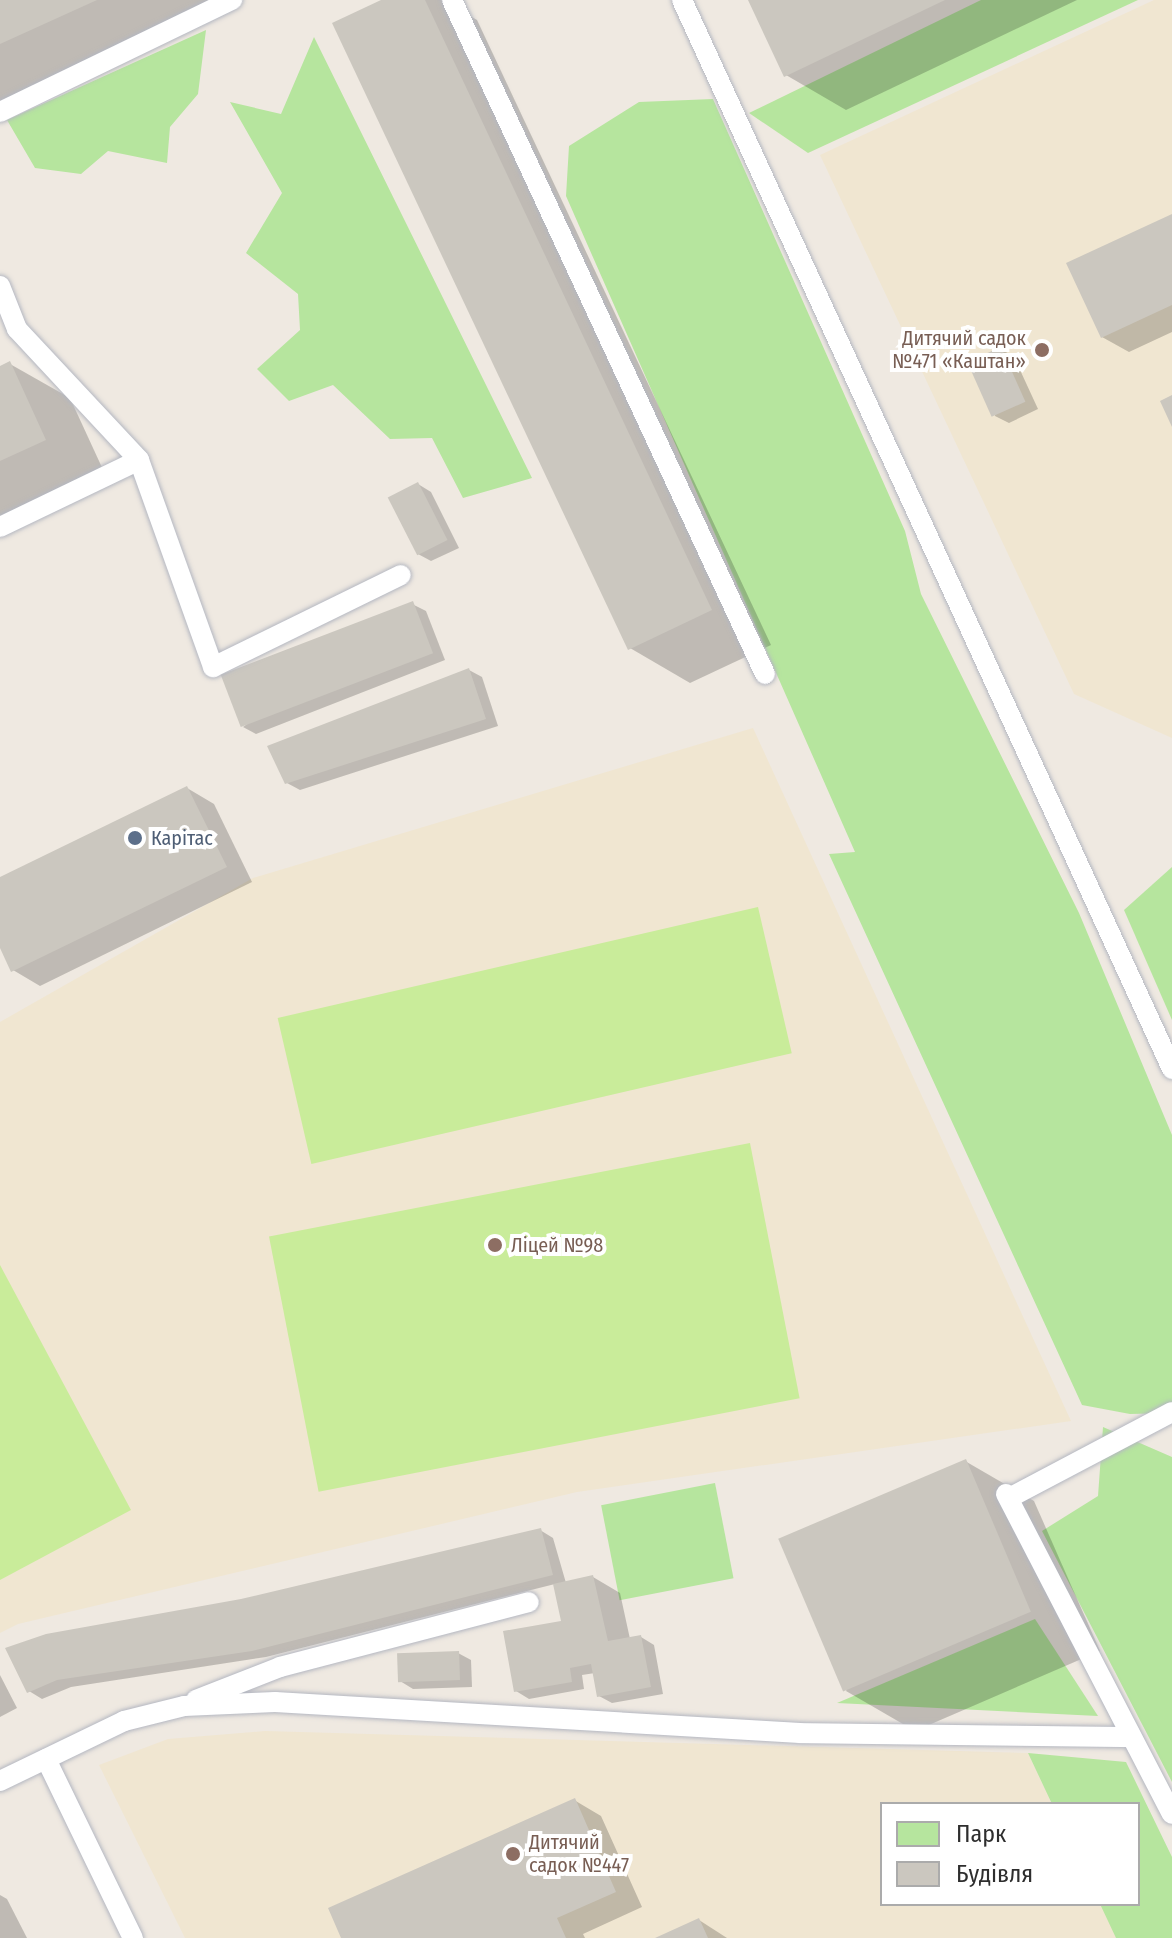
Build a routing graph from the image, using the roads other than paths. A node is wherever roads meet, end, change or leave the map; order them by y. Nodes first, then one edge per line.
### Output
1 (232, 0) edge
2 (452, 0) edge
3 (682, 0) edge
4 (0, 112) edge
5 (0, 286) edge
6 (9, 333) edge
7 (139, 460) junction
8 (0, 527) edge
9 (401, 575) dead end
10 (765, 674) dead end
11 (1172, 1069) edge
12 (1172, 1412) edge
13 (529, 1602) dead end
14 (175, 1708) junction
15 (1131, 1737) junction
16 (46, 1759) junction
17 (0, 1781) edge
18 (1172, 1814) edge
19 (133, 1938) edge

1 - 4 lane
2 - 10 lane
3 - 11 lane
5 - 6 lane
6 - 7 lane
7 - 8 lane
7 - 9 lane
12 - 15 lane
13 - 14 lane
14 - 15 lane
14 - 16 lane
15 - 18 lane
16 - 17 lane
16 - 19 lane

